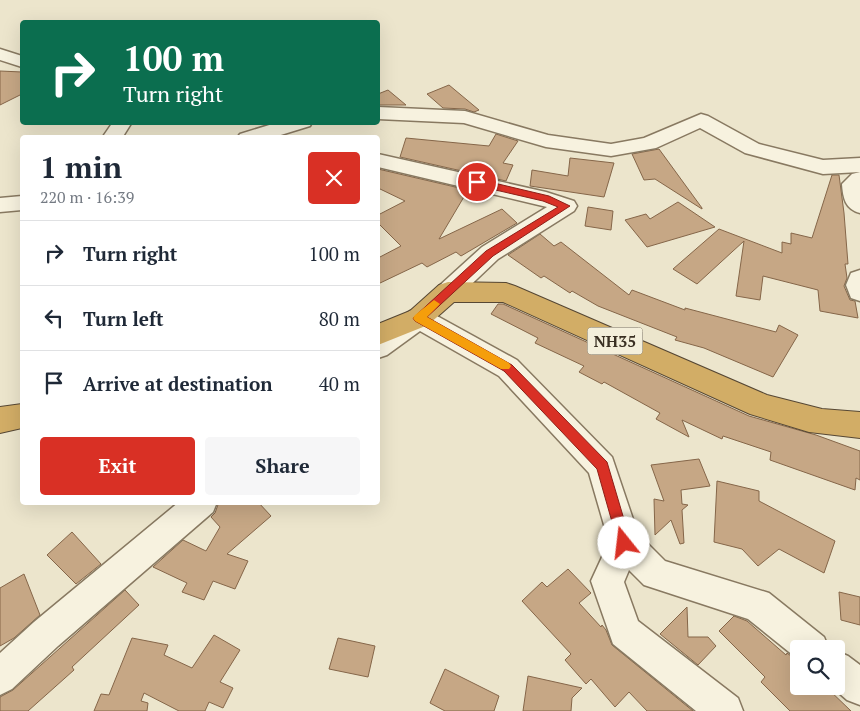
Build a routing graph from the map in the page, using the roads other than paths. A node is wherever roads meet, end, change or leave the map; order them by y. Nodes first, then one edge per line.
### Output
1 (0, 54) edge
2 (20, 61) edge
3 (380, 113) edge
4 (292, 125) edge
5 (256, 135) edge
6 (380, 161) edge
7 (860, 166) edge
8 (860, 179) edge
9 (20, 203) edge
10 (0, 204) edge
11 (860, 206) edge
12 (860, 279) edge
13 (448, 292) junction
14 (860, 292) edge
15 (419, 318) junction
16 (380, 334) edge
17 (380, 347) edge
18 (20, 416) edge
19 (0, 420) edge
20 (860, 425) edge
21 (198, 505) edge
22 (624, 543) junction
23 (801, 640) edge
24 (845, 675) edge
25 (0, 677) edge
26 (860, 687) edge
27 (725, 711) edge

1 - 2 street
3 - 7 street
4 - 5 street
6 - 13 street
8 - 11 street
9 - 10 street
12 - 14 street
13 - 15 highway
13 - 20 highway, NH35
15 - 16 highway
15 - 17 street
15 - 22 street
18 - 19 highway
21 - 25 street
22 - 23 street
22 - 27 street
24 - 26 street

